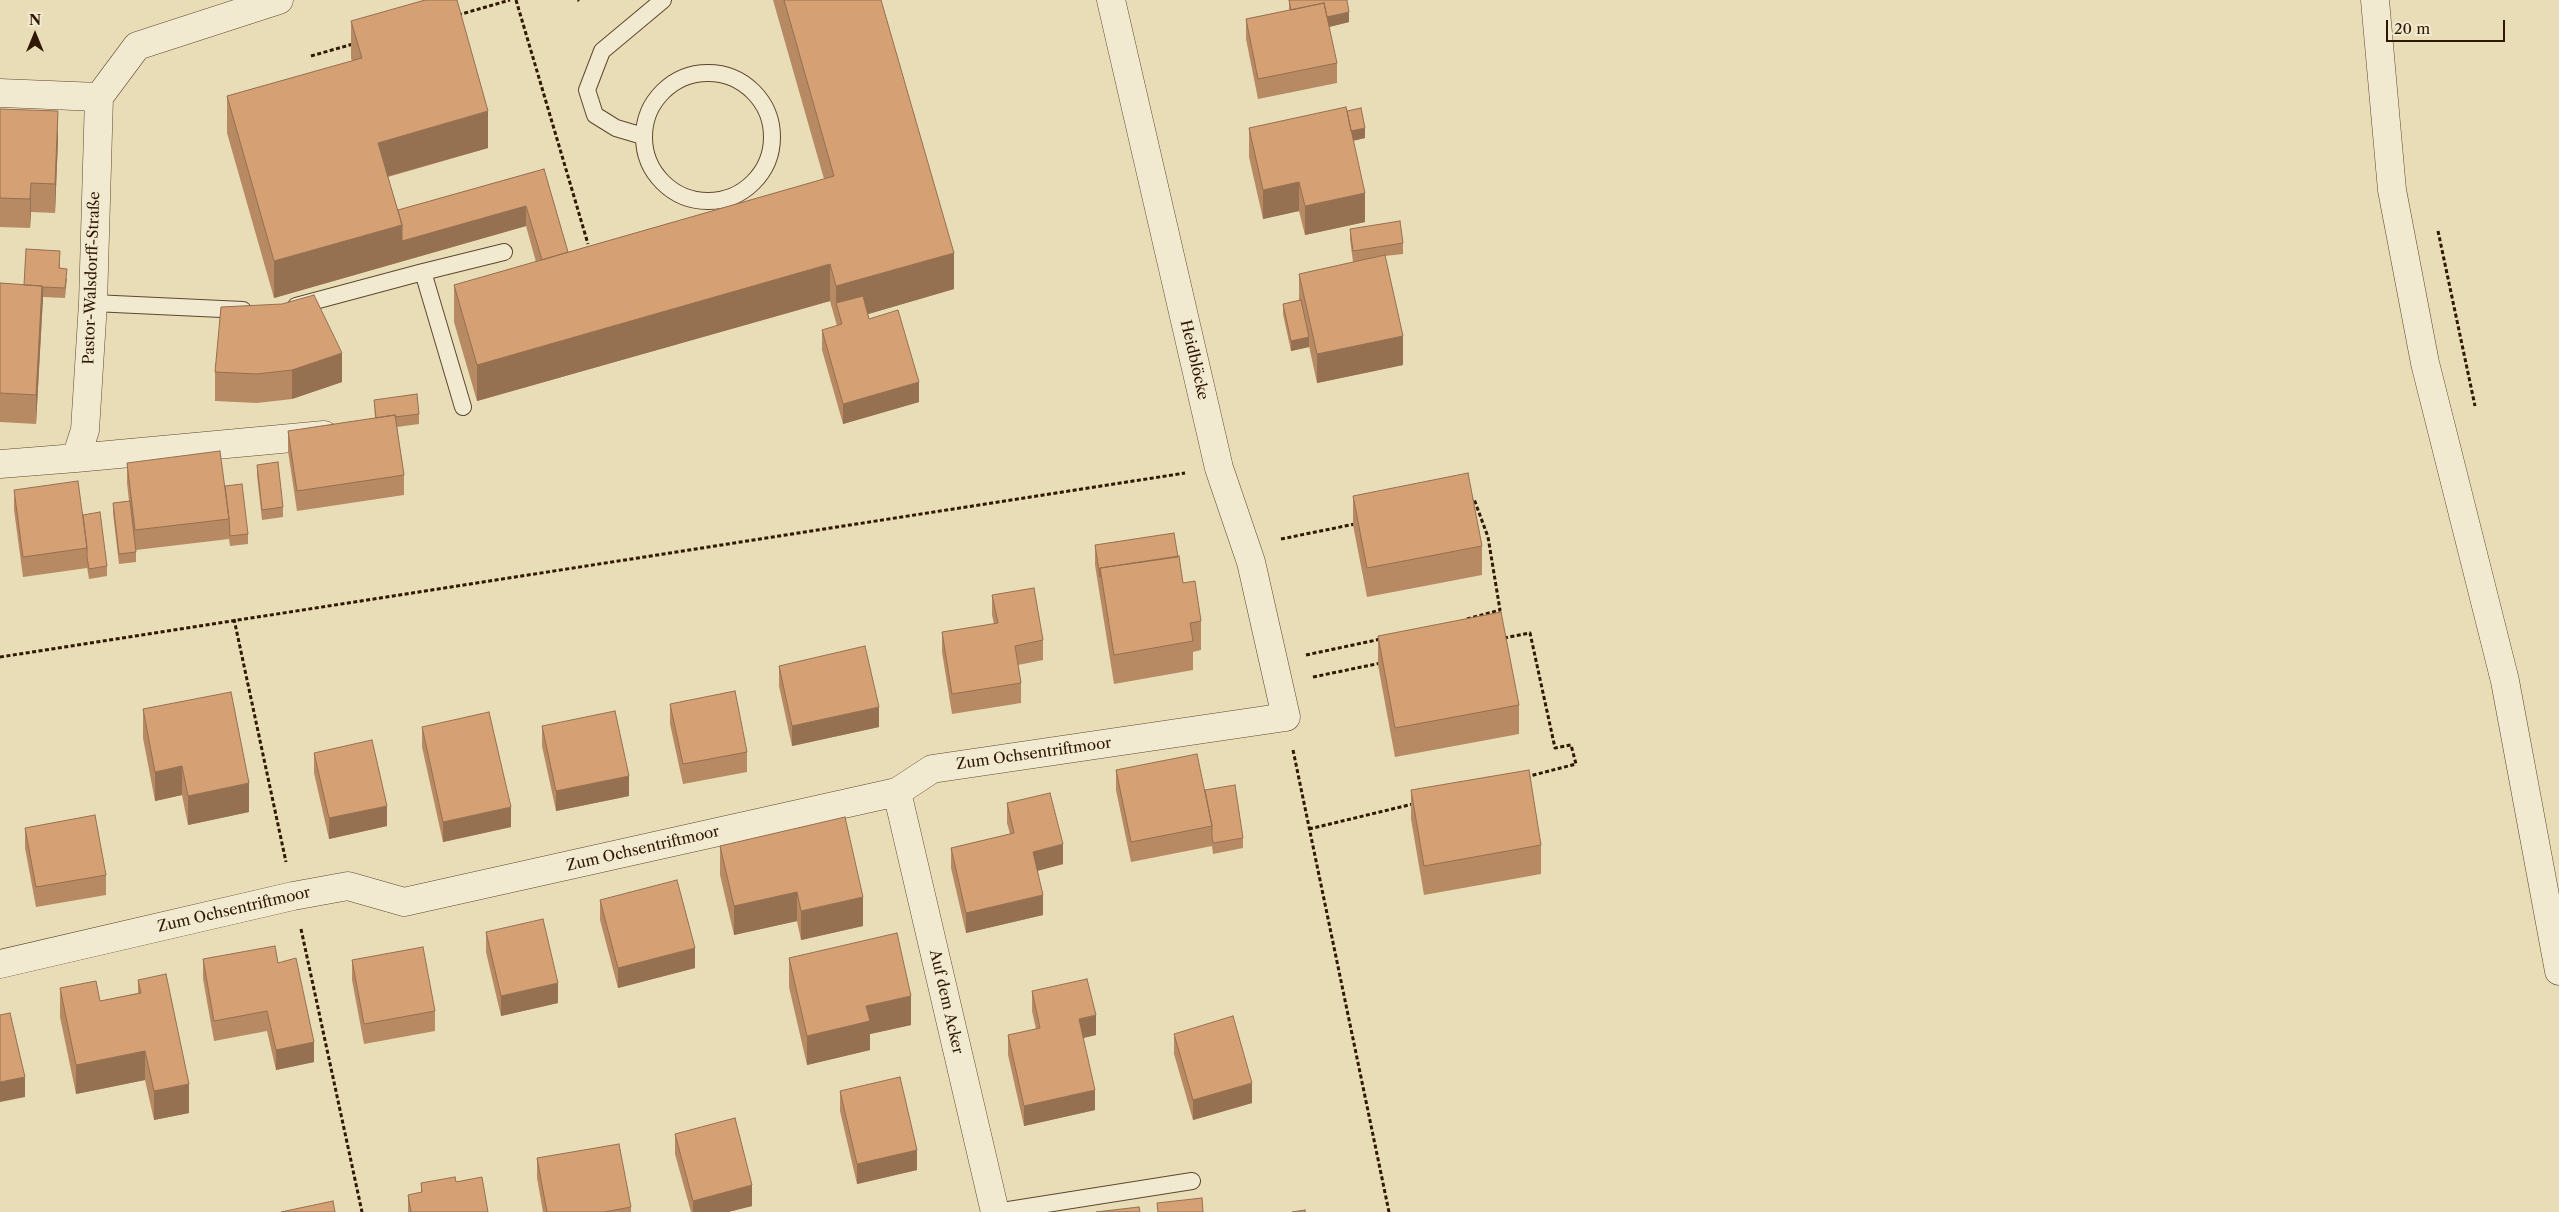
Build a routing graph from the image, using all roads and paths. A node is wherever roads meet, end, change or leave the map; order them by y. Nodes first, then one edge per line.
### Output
1 (279, 0) edge
2 (510, 0) edge
3 (516, 0) edge
4 (663, 0) edge
5 (1111, 0) edge
6 (2375, 0) edge
7 (453, 16) edge
8 (358, 43) edge
9 (311, 56) dead end
10 (0, 92) edge
11 (99, 97) junction
12 (643, 136) junction
13 (2438, 229) dead end
14 (588, 244) edge
15 (504, 252) dead end
16 (423, 272) junction
17 (93, 303) junction
18 (257, 310) edge
19 (276, 311) edge
20 (463, 407) dead end
21 (2476, 411) dead end
22 (346, 432) edge
23 (76, 458) junction
24 (0, 464) edge
25 (1218, 468) junction
26 (1465, 501) edge
27 (1360, 523) edge
28 (1246, 546) junction
29 (1463, 620) edge
30 (1388, 638) edge
31 (1501, 638) edge
32 (0, 657) edge
33 (1385, 662) edge
34 (1276, 673) junction
35 (1286, 717) junction
36 (1519, 778) edge
37 (897, 792) junction
38 (1414, 804) edge
39 (1309, 829) junction
40 (0, 964) edge
41 (2559, 971) edge
42 (1192, 1181) dead end
43 (995, 1212) edge
44 (1389, 1212) edge

1 - 11 street
2 - 7 path
3 - 14 path
4 - 12 lane
5 - 25 street, Heidblöcke
6 - 41 street
8 - 9 path
10 - 11 street
11 - 17 street, Pastor-Walsdorff-Straße
12 - 12 lane
13 - 21 path
15 - 16 lane
16 - 19 lane
16 - 20 lane
17 - 18 lane
17 - 23 street, Pastor-Walsdorff-Straße
22 - 23 street
23 - 24 street
25 - 28 street, Heidblöcke
25 - 32 path
26 - 29 path
27 - 28 path
28 - 34 street, Heidblöcke
30 - 34 path
31 - 36 path
33 - 34 path
34 - 35 street, Heidblöcke
35 - 37 street, Zum Ochsentriftmoor
35 - 39 path
37 - 40 street, Zum Ochsentriftmoor
37 - 43 street, Auf dem Acker
38 - 39 path
39 - 44 path
42 - 43 lane

